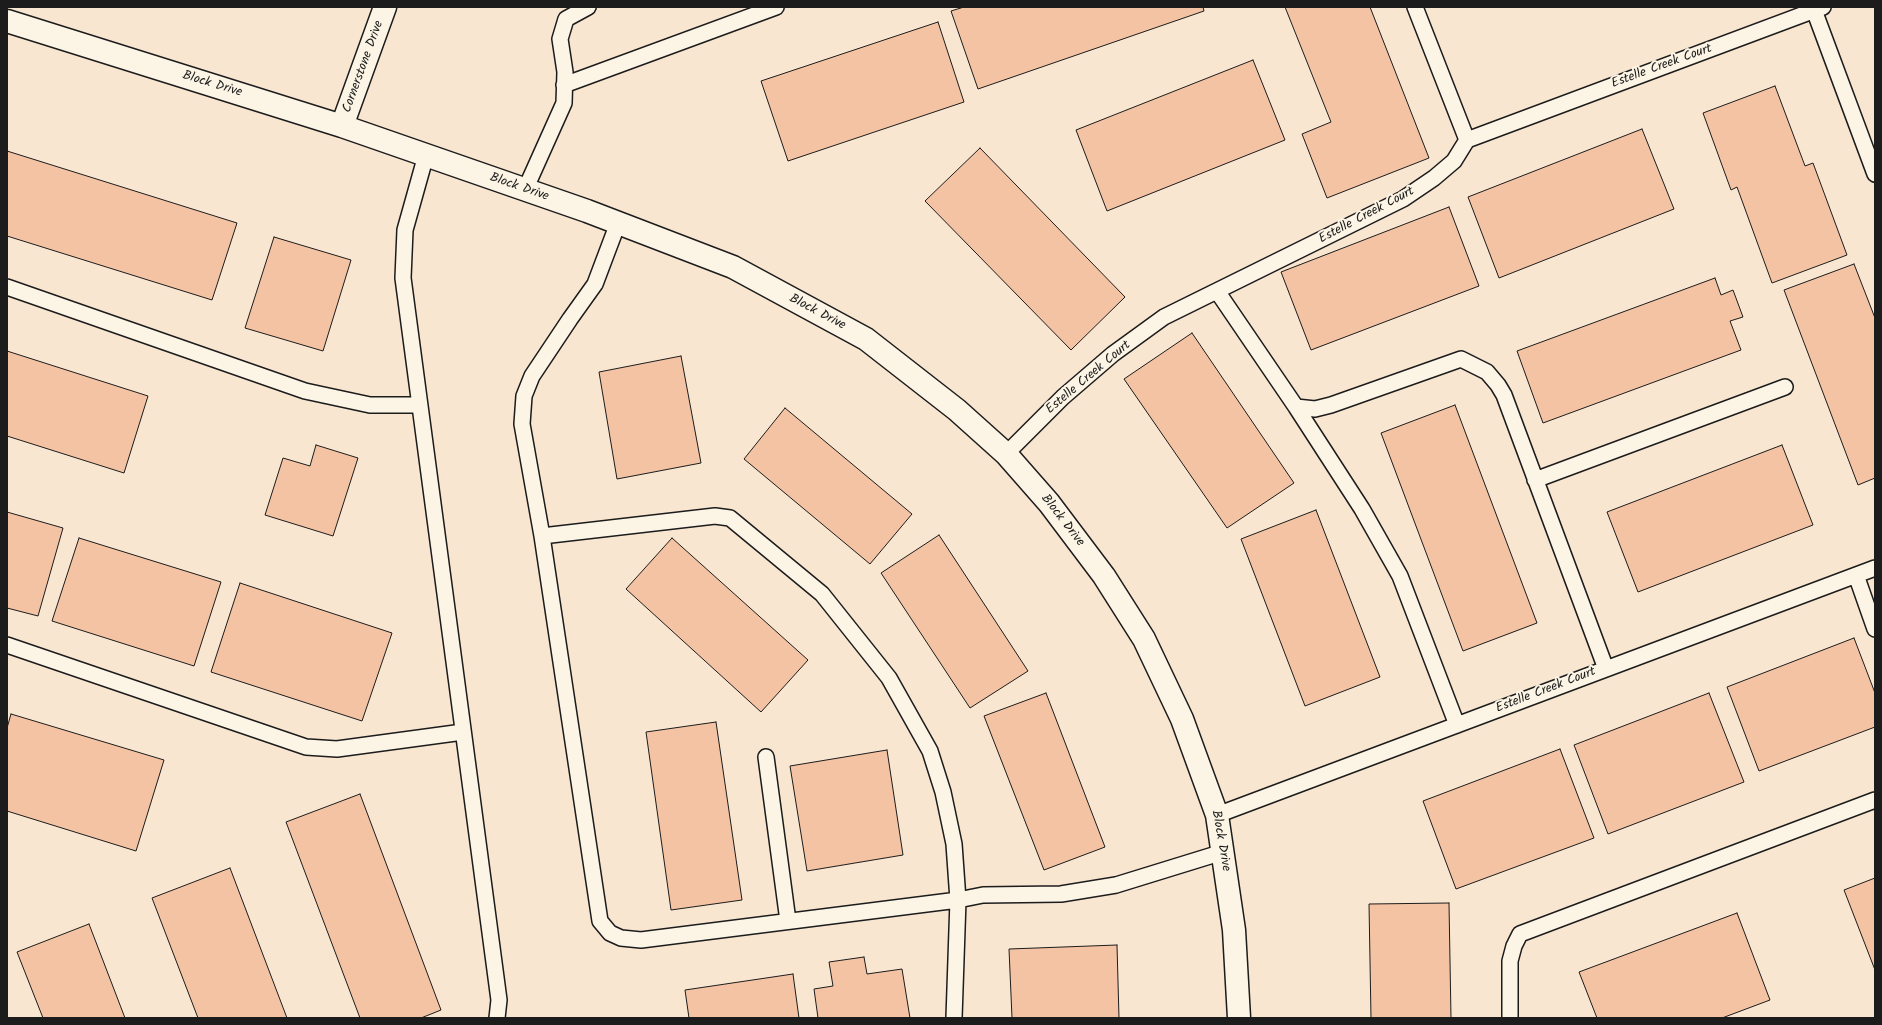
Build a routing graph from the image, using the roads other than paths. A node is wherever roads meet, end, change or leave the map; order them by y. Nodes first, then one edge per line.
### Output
1 (385, 7) edge
2 (588, 7) edge
3 (776, 7) edge
4 (1415, 7) edge
5 (1819, 9) edge
6 (7, 21) edge
7 (564, 85) junction
8 (342, 126) junction
9 (1467, 140) junction
10 (1871, 151) edge
11 (426, 155) junction
12 (1875, 174) edge
13 (525, 190) junction
14 (618, 223) junction
15 (7, 287) edge
16 (1217, 291) junction
17 (1785, 387) dead end
18 (420, 405) junction
19 (1296, 407) junction
20 (1006, 454) junction
21 (1535, 480) junction
22 (542, 536) junction
23 (1875, 568) edge
24 (1856, 575) junction
25 (1875, 628) edge
26 (7, 645) edge
27 (1606, 669) junction
28 (1457, 725) junction
29 (463, 732) junction
30 (766, 757) dead end
31 (1875, 800) edge
32 (1217, 815) junction
33 (1223, 852) junction
34 (958, 900) junction
35 (788, 921) junction
36 (496, 1018) edge
37 (954, 1018) edge
38 (1239, 1018) edge
39 (1510, 1018) edge

1 - 8 street, Cornerstone Drive
2 - 7 lane
3 - 7 lane
4 - 9 lane
5 - 9 lane, Estelle Creek Court
5 - 10 lane
6 - 8 street, Block Drive
7 - 13 lane
8 - 11 street, Block Drive
9 - 16 lane, Estelle Creek Court
10 - 12 lane
11 - 13 street, Block Drive
11 - 18 lane
13 - 14 street, Block Drive
14 - 20 street, Block Drive
14 - 22 lane
15 - 18 lane
16 - 19 lane
16 - 20 lane, Estelle Creek Court
17 - 21 lane
18 - 29 lane
19 - 21 lane
19 - 28 lane
20 - 32 street, Block Drive
21 - 27 lane
22 - 34 lane
22 - 35 lane
23 - 24 lane, Estelle Creek Court
24 - 25 lane
24 - 27 lane, Estelle Creek Court
26 - 29 lane
27 - 28 lane, Estelle Creek Court
28 - 32 lane, Estelle Creek Court
29 - 36 lane
30 - 35 lane
31 - 39 lane
32 - 33 street, Block Drive
33 - 34 lane
33 - 38 street, Block Drive
34 - 35 lane
34 - 37 lane

